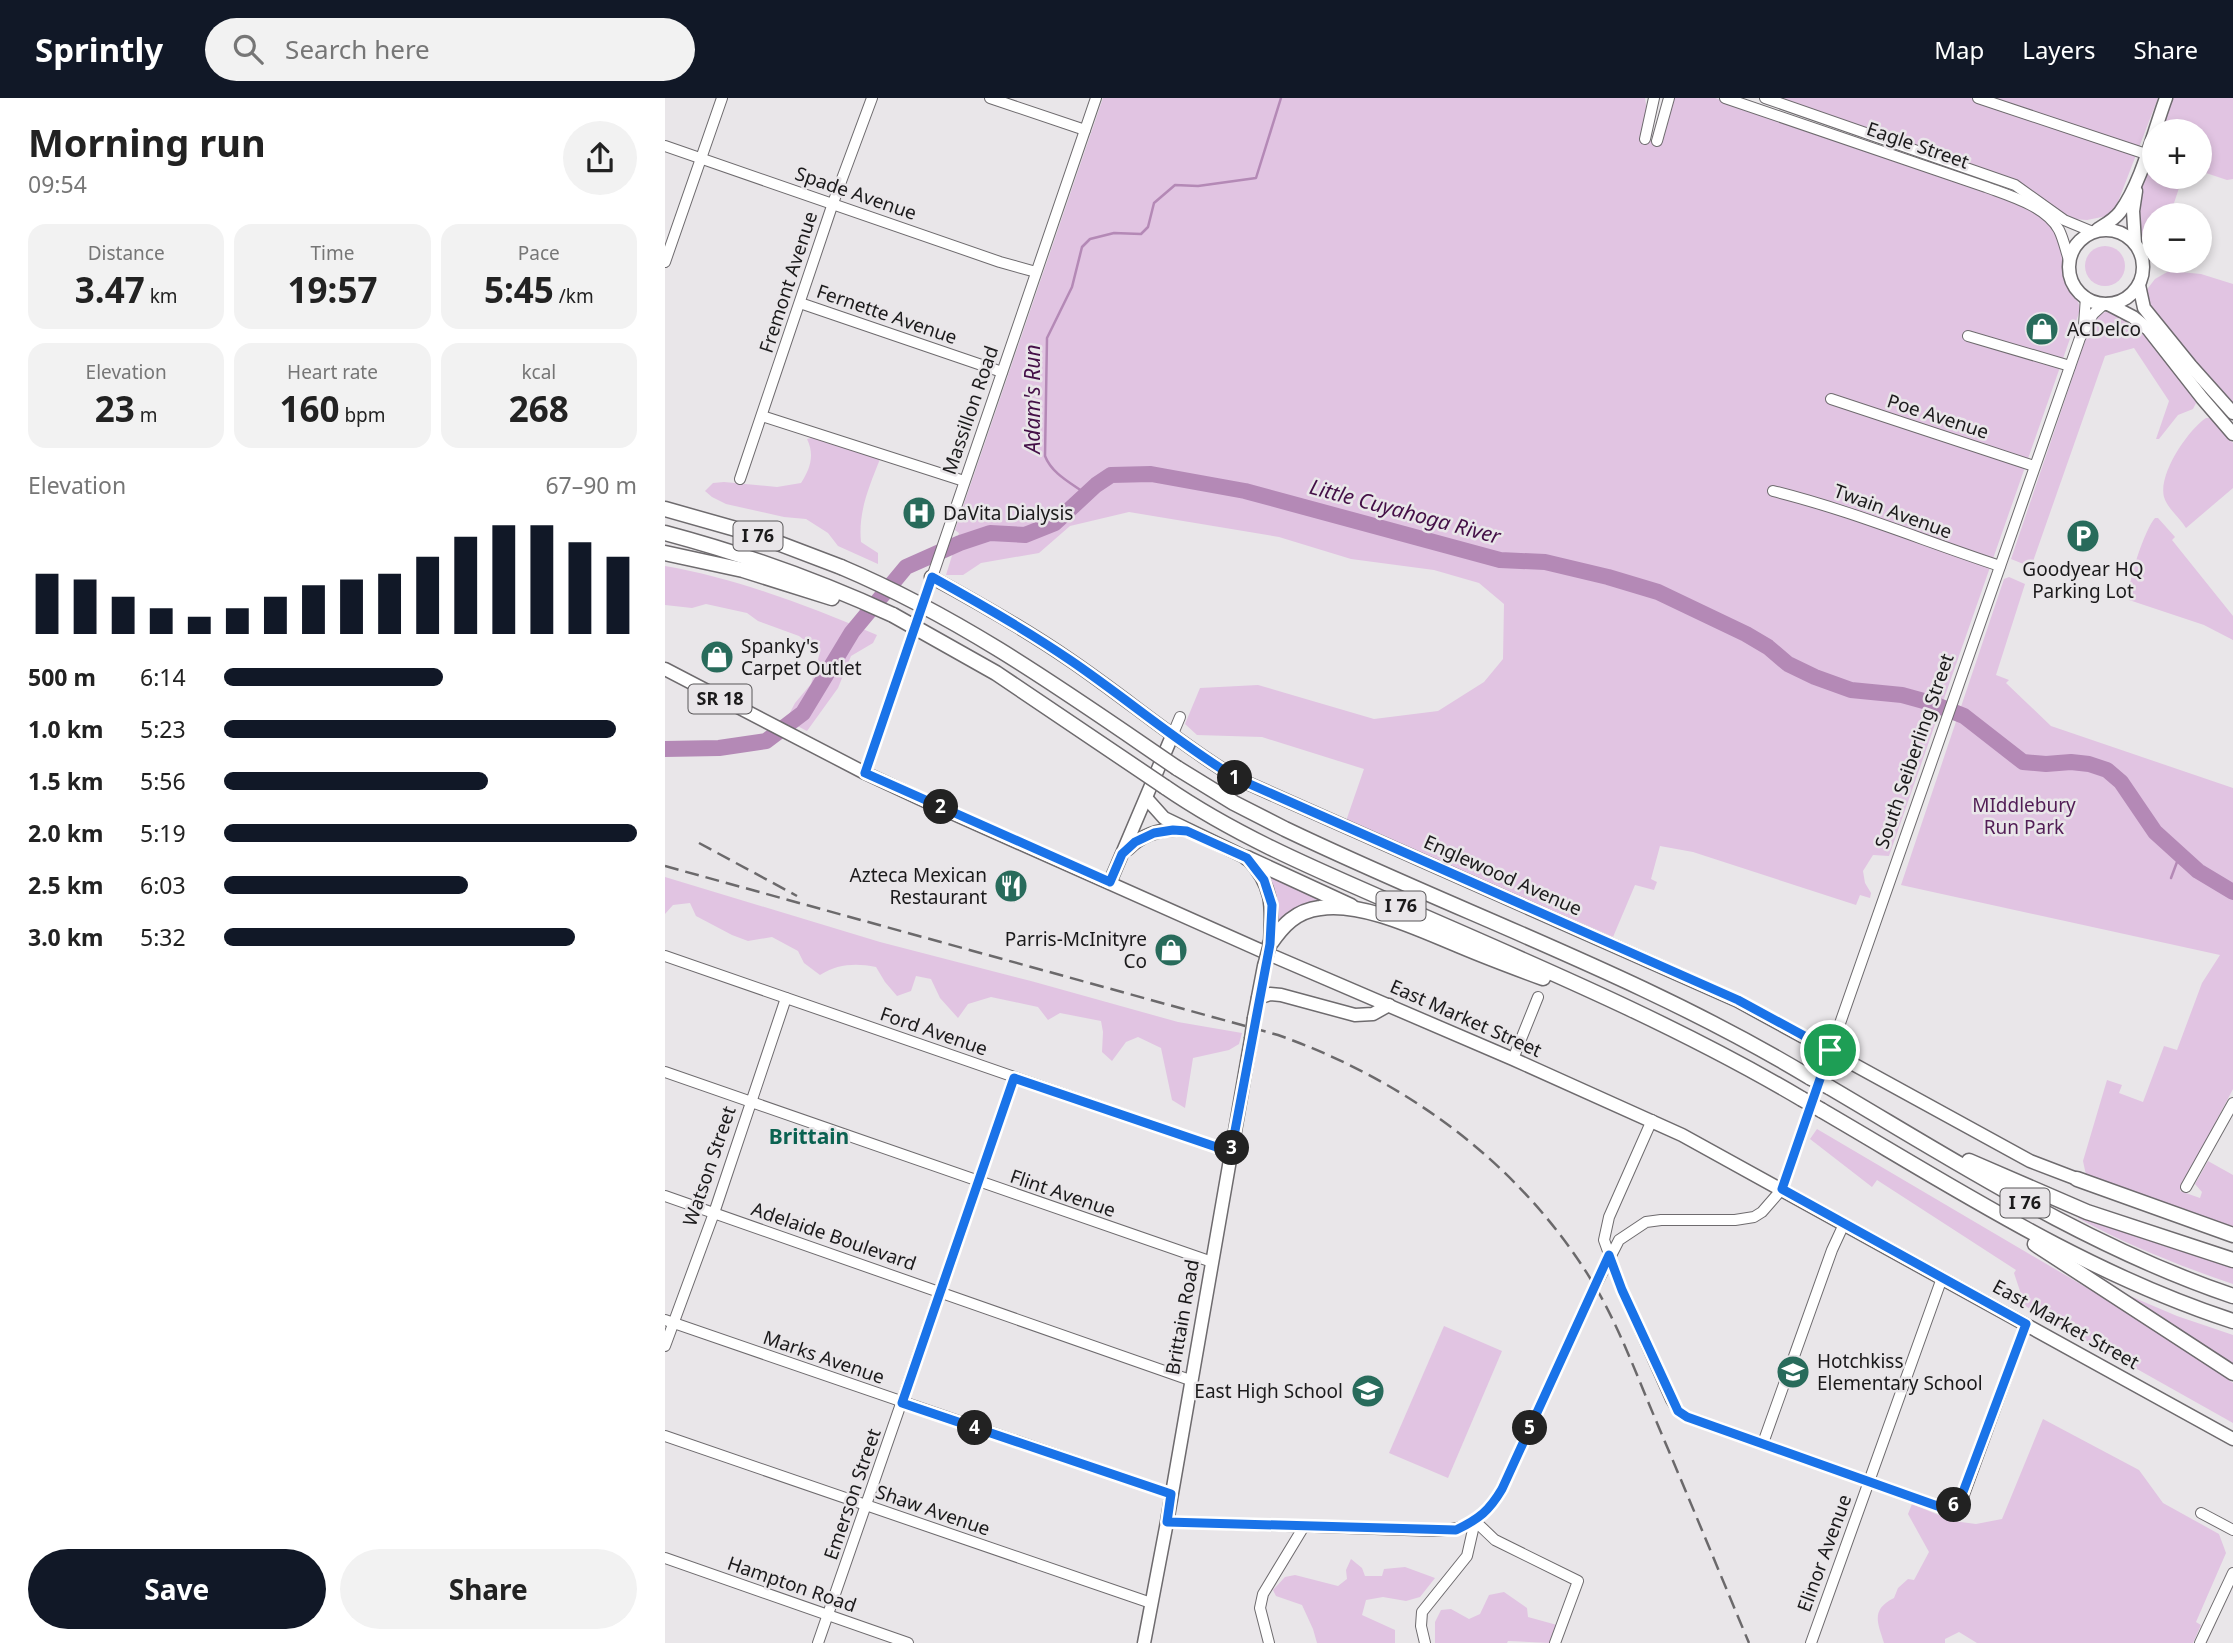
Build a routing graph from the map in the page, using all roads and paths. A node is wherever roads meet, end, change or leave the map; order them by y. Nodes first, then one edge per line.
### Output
1 (722, 98) edge
2 (872, 98) edge
3 (990, 98) edge
4 (1096, 98) edge
5 (1654, 98) edge
6 (1669, 98) edge
7 (1725, 98) edge
8 (1765, 98) edge
9 (1978, 98) edge
10 (2166, 98) edge
11 (2158, 119) edge
12 (1085, 130) junction
13 (1646, 139) dead end
14 (1657, 141) dead end
15 (665, 146) edge
16 (2142, 153) edge
17 (701, 158) junction
18 (2142, 166) edge
19 (2138, 177) junction
20 (833, 203) junction
21 (2094, 232) junction
22 (2135, 243) junction
23 (665, 262) edge
24 (2070, 263) junction
25 (1036, 272) junction
26 (2139, 285) junction
27 (2086, 297) junction
28 (800, 303) junction
29 (2106, 304) junction
30 (2084, 326) junction
31 (1968, 336) dead end
32 (2070, 366) junction
33 (1002, 372) junction
34 (1831, 399) dead end
35 (2233, 413) edge
36 (762, 416) junction
37 (2233, 434) edge
38 (2034, 466) junction
39 (740, 479) dead end
40 (964, 481) junction
41 (1773, 491) dead end
42 (668, 509) edge
43 (665, 533) edge
44 (665, 553) edge
45 (2000, 566) junction
46 (932, 577) junction
47 (831, 592) junction
48 (665, 669) edge
49 (1180, 717) dead end
50 (1172, 736) junction
51 (865, 773) junction
52 (1147, 799) junction
53 (1187, 831) junction
54 (1122, 854) junction
55 (1247, 858) junction
56 (1110, 882) junction
57 (1364, 912) junction
58 (1270, 944) junction
59 (665, 956) edge
60 (1538, 997) dead end
61 (786, 998) junction
62 (1258, 998) junction
63 (1389, 1005) junction
64 (1643, 1014) junction
65 (1830, 1050) junction
66 (1513, 1059) junction
67 (665, 1072) edge
68 (1014, 1078) junction
69 (750, 1102) junction
70 (2233, 1103) edge
71 (1652, 1120) junction
72 (1911, 1136) junction
73 (1231, 1152) junction
74 (2077, 1179) joint
75 (978, 1182) junction
76 (1951, 1186) junction
77 (2186, 1187) dead end
78 (1782, 1189) junction
79 (665, 1196) edge
80 (714, 1213) junction
81 (1844, 1224) junction
82 (2233, 1235) edge
83 (1609, 1255) junction
84 (2233, 1260) edge
85 (1212, 1262) junction
86 (1942, 1278) junction
87 (939, 1292) junction
88 (2233, 1296) edge
89 (2233, 1321) edge
90 (669, 1322) edge
91 (2026, 1324) junction
92 (665, 1346) edge
93 (2233, 1373) edge
94 (1190, 1380) junction
95 (902, 1403) junction
96 (665, 1436) edge
97 (2233, 1439) edge
98 (1763, 1443) junction
99 (1869, 1482) junction
100 (1171, 1494) junction
101 (866, 1505) junction
102 (2201, 1513) dead end
103 (1475, 1521) junction
104 (1167, 1522) junction
105 (1303, 1528) junction
106 (2233, 1530) edge
107 (665, 1558) edge
108 (2233, 1573) edge
109 (1151, 1603) junction
110 (827, 1615) junction
111 (818, 1643) edge
112 (908, 1643) edge
113 (1144, 1643) edge
114 (1269, 1643) edge
115 (1425, 1643) edge
116 (1555, 1643) edge
117 (1811, 1643) edge
118 (2200, 1643) edge

1 - 17 street
2 - 20 street, Fremont Avenue
3 - 12 street
4 - 12 street, Massillon Road
5 - 13 street
6 - 14 street
7 - 24 street, Eagle Street
8 - 21 street, Eagle Street
9 - 16 street
10 - 11 main road
12 - 25 street, Massillon Road
15 - 17 street, Spade Avenue
17 - 20 street, Spade Avenue
17 - 23 street
18 - 19 main road
19 - 21 main road
19 - 22 main road
20 - 25 street, Spade Avenue
20 - 28 street, Fremont Avenue
21 - 22 main road
21 - 24 main road
22 - 26 main road
24 - 27 main road
25 - 33 street, Massillon Road
26 - 29 main road
26 - 35 main road
27 - 29 main road
27 - 30 street, South Seiberling Street
28 - 33 street, Fernette Avenue
28 - 36 street, Fremont Avenue
29 - 30 street, South Seiberling Street
29 - 37 main road
30 - 32 street, South Seiberling Street
31 - 32 street
32 - 38 street, South Seiberling Street
33 - 40 street, Massillon Road
34 - 38 street, Poe Avenue
36 - 39 street, Fremont Avenue
36 - 40 street
38 - 45 street, South Seiberling Street
40 - 46 street, Massillon Road
41 - 45 street, Twain Avenue
42 - 72 highway, I 76, bridge
43 - 47 highway, I 76
44 - 47 highway
45 - 65 street, South Seiberling Street
46 - 50 main road, Englewood Avenue
46 - 51 street, Massillon Road
47 - 64 highway, I 76, bridge
48 - 51 main road, East Market Street / SR 18
49 - 50 street
50 - 52 main road
50 - 65 main road, Englewood Avenue
51 - 56 main road, East Market Street / SR 18
52 - 53 main road
52 - 54 main road
53 - 54 main road
53 - 55 main road
54 - 56 main road
55 - 57 highway
55 - 58 main road, Brittain Road
56 - 63 main road, East Market Street / SR 18
57 - 58 highway
57 - 64 highway
58 - 62 main road, Brittain Road, bridge
59 - 61 street, Ford Avenue
60 - 66 street
61 - 68 street, Ford Avenue
61 - 69 street, Watson Street
62 - 63 main road
62 - 73 main road, Brittain Road, bridge
63 - 66 main road, East Market Street / SR 18
64 - 76 highway, I 76, bridge
65 - 74 main road, Englewood Avenue
65 - 78 street, South Seiberling Street
66 - 71 main road, East Market Street / SR 18
67 - 69 street, Flint Avenue
68 - 73 street, Ford Avenue
68 - 75 street, Emerson Street
69 - 75 street, Flint Avenue
69 - 80 street, Watson Street
70 - 77 street
71 - 78 main road, East Market Street / SR 18
71 - 83 street
72 - 84 highway
72 - 88 highway, I 76
73 - 85 main road, Brittain Road
74 - 82 highway
75 - 85 street, Flint Avenue
75 - 87 street, Emerson Street
76 - 89 highway, I 76
76 - 93 highway
78 - 81 main road, East Market Street / SR 18
78 - 83 street
79 - 80 street, Adelaide Boulevard
80 - 87 street, Adelaide Boulevard
80 - 90 street, Watson Street
81 - 86 main road, East Market Street / SR 18
81 - 98 street
83 - 98 street
83 - 103 street
85 - 94 main road, Brittain Road
86 - 91 main road, East Market Street / SR 18
86 - 99 street, Elinor Avenue
87 - 94 street, Adelaide Boulevard
87 - 95 street, Emerson Street
90 - 92 street, Watson Street
90 - 95 street, Marks Avenue
91 - 97 main road, East Market Street / SR 18
91 - 99 street
94 - 100 main road, Brittain Road
95 - 100 street, Marks Avenue
95 - 101 street, Emerson Street
96 - 101 street, Shaw Avenue
98 - 99 street
99 - 117 street, Elinor Avenue
100 - 104 main road, Brittain Road
101 - 109 street, Shaw Avenue
101 - 110 street, Emerson Street
102 - 106 street
103 - 105 street
103 - 115 street
103 - 116 street
104 - 105 street
104 - 109 main road, Brittain Road
105 - 114 street
107 - 110 street, Hampton Road
108 - 118 street
109 - 113 main road, Brittain Road
110 - 111 street, Emerson Street
110 - 112 street, Hampton Road

